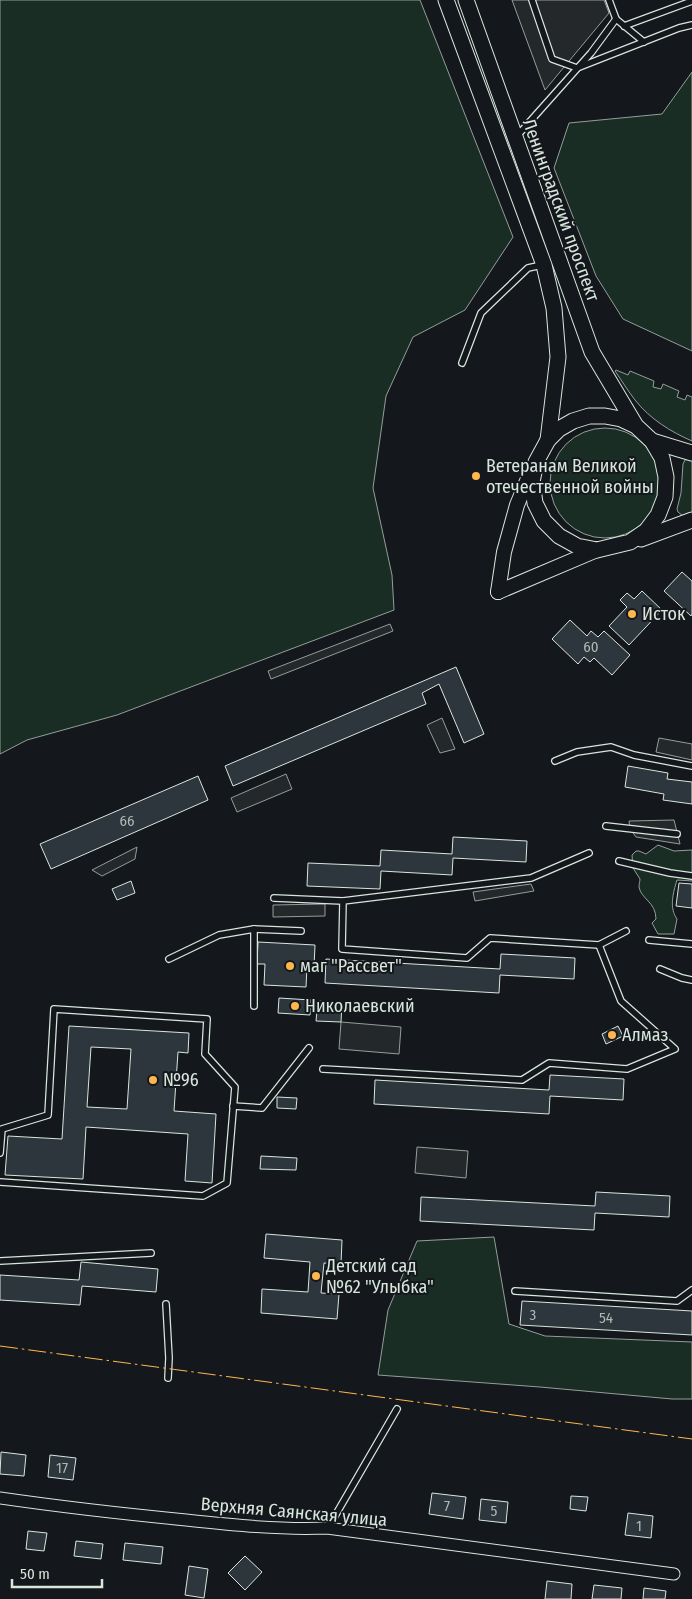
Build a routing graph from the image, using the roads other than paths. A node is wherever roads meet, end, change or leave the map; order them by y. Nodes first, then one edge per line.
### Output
1 (446, 0) edge
2 (466, 0) edge
3 (532, 0) edge
4 (609, 0) edge
5 (691, 3) edge
6 (616, 18) junction
7 (692, 24) edge
8 (624, 26) junction
9 (644, 42) junction
10 (577, 68) junction
11 (515, 138) junction
12 (544, 265) junction
13 (462, 364) dead end
14 (636, 426) junction
15 (548, 440) junction
16 (652, 441) junction
17 (692, 452) edge
18 (536, 462) junction
19 (692, 520) edge
20 (630, 542) junction
21 (597, 550) junction
22 (555, 761) dead end
23 (692, 766) edge
24 (606, 826) dead end
25 (677, 834) dead end
26 (589, 853) dead end
27 (619, 861) dead end
28 (692, 876) edge
29 (274, 898) dead end
30 (343, 901) junction
31 (254, 929) junction
32 (301, 931) dead end
33 (626, 931) dead end
34 (649, 940) dead end
35 (692, 944) edge
36 (599, 945) junction
37 (169, 959) dead end
38 (660, 969) dead end
39 (692, 980) edge
40 (254, 1006) dead end
41 (309, 1048) dead end
42 (323, 1069) dead end
43 (233, 1106) junction
44 (0, 1153) edge
45 (0, 1182) edge
46 (151, 1253) dead end
47 (0, 1261) edge
48 (692, 1290) edge
49 (515, 1291) dead end
50 (166, 1304) dead end
51 (168, 1378) dead end
52 (397, 1409) dead end
53 (0, 1498) edge
54 (328, 1528) junction
55 (674, 1574) dead end

1 - 12 main road, Ленинградский проспект
2 - 11 main road, Ленинградский проспект
3 - 10 lane
4 - 6 lane
5 - 8 lane
6 - 8 lane
6 - 10 lane
7 - 9 lane
8 - 9 lane
9 - 10 lane
10 - 11 lane
11 - 14 main road, Ленинградский проспект
12 - 13 lane
12 - 15 main road, Ленинградский проспект
14 - 15 main road
14 - 16 main road
15 - 18 main road
16 - 17 main road
16 - 20 main road
18 - 21 main road
18 - 21 street
19 - 20 main road
20 - 21 main road
22 - 23 lane
24 - 25 lane
26 - 30 lane
27 - 28 lane
29 - 30 lane
30 - 36 lane
31 - 32 lane
31 - 37 lane
31 - 40 lane
33 - 36 lane
34 - 35 lane
36 - 42 lane
38 - 39 lane
41 - 43 lane
43 - 44 lane
43 - 45 lane
46 - 47 lane
48 - 49 lane
50 - 51 lane
52 - 54 lane
53 - 54 street, Верхняя Саянская улица
54 - 55 street, Верхняя Саянская улица

